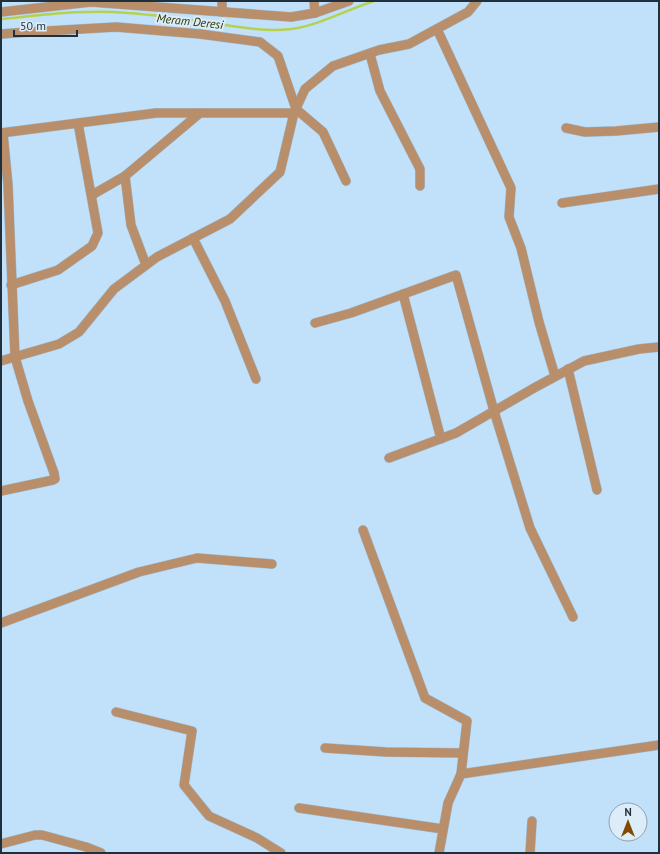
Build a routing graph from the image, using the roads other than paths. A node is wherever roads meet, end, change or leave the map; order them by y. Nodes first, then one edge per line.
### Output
1 (222, 1) edge
2 (314, 1) edge
3 (349, 1) edge
4 (476, 1) edge
5 (96, 2) edge
6 (1, 12) edge
7 (222, 12) junction
8 (315, 13) junction
9 (437, 29) junction
10 (1, 34) edge
11 (370, 54) junction
12 (295, 111) junction
13 (200, 113) junction
14 (78, 123) junction
15 (659, 127) edge
16 (566, 128) dead end
17 (2, 133) edge
18 (125, 176) junction
19 (346, 182) dead end
20 (420, 186) dead end
21 (659, 190) edge
22 (92, 195) junction
23 (562, 203) dead end
24 (193, 238) junction
25 (146, 265) junction
26 (11, 285) junction
27 (403, 294) junction
28 (315, 323) dead end
29 (659, 347) edge
30 (14, 357) junction
31 (1, 361) edge
32 (568, 369) junction
33 (556, 376) junction
34 (256, 379) dead end
35 (494, 411) junction
36 (441, 439) junction
37 (389, 458) dead end
38 (597, 490) dead end
39 (1, 491) edge
40 (363, 530) dead end
41 (272, 564) dead end
42 (573, 616) dead end
43 (1, 623) edge
44 (116, 712) dead end
45 (659, 745) edge
46 (325, 748) dead end
47 (463, 753) junction
48 (461, 774) junction
49 (299, 808) dead end
50 (532, 821) dead end
51 (443, 829) junction
52 (1, 844) edge
53 (101, 853) edge
54 (281, 853) edge
55 (439, 853) edge
56 (530, 853) edge

1 - 7 street
2 - 8 street
3 - 8 street
4 - 9 street
5 - 6 street
5 - 7 street
7 - 8 street
9 - 11 street
9 - 33 street
10 - 12 street
11 - 12 street
11 - 20 street
12 - 13 street
12 - 19 street
12 - 24 street
13 - 14 street
13 - 18 street
14 - 17 street
14 - 22 street
15 - 16 street
17 - 26 street
18 - 22 street
18 - 25 street
21 - 23 street
22 - 26 street
24 - 25 street
24 - 34 street
25 - 30 street
26 - 30 street
27 - 28 street
27 - 35 street
27 - 36 street
29 - 32 street
30 - 31 street
30 - 39 street
32 - 33 street
32 - 38 street
33 - 35 street
35 - 36 street
35 - 42 street
36 - 37 street
40 - 47 street
41 - 43 street
44 - 54 street
45 - 48 street
46 - 47 street
47 - 48 street
48 - 51 street
49 - 51 street
50 - 56 street
51 - 55 street
52 - 53 street

